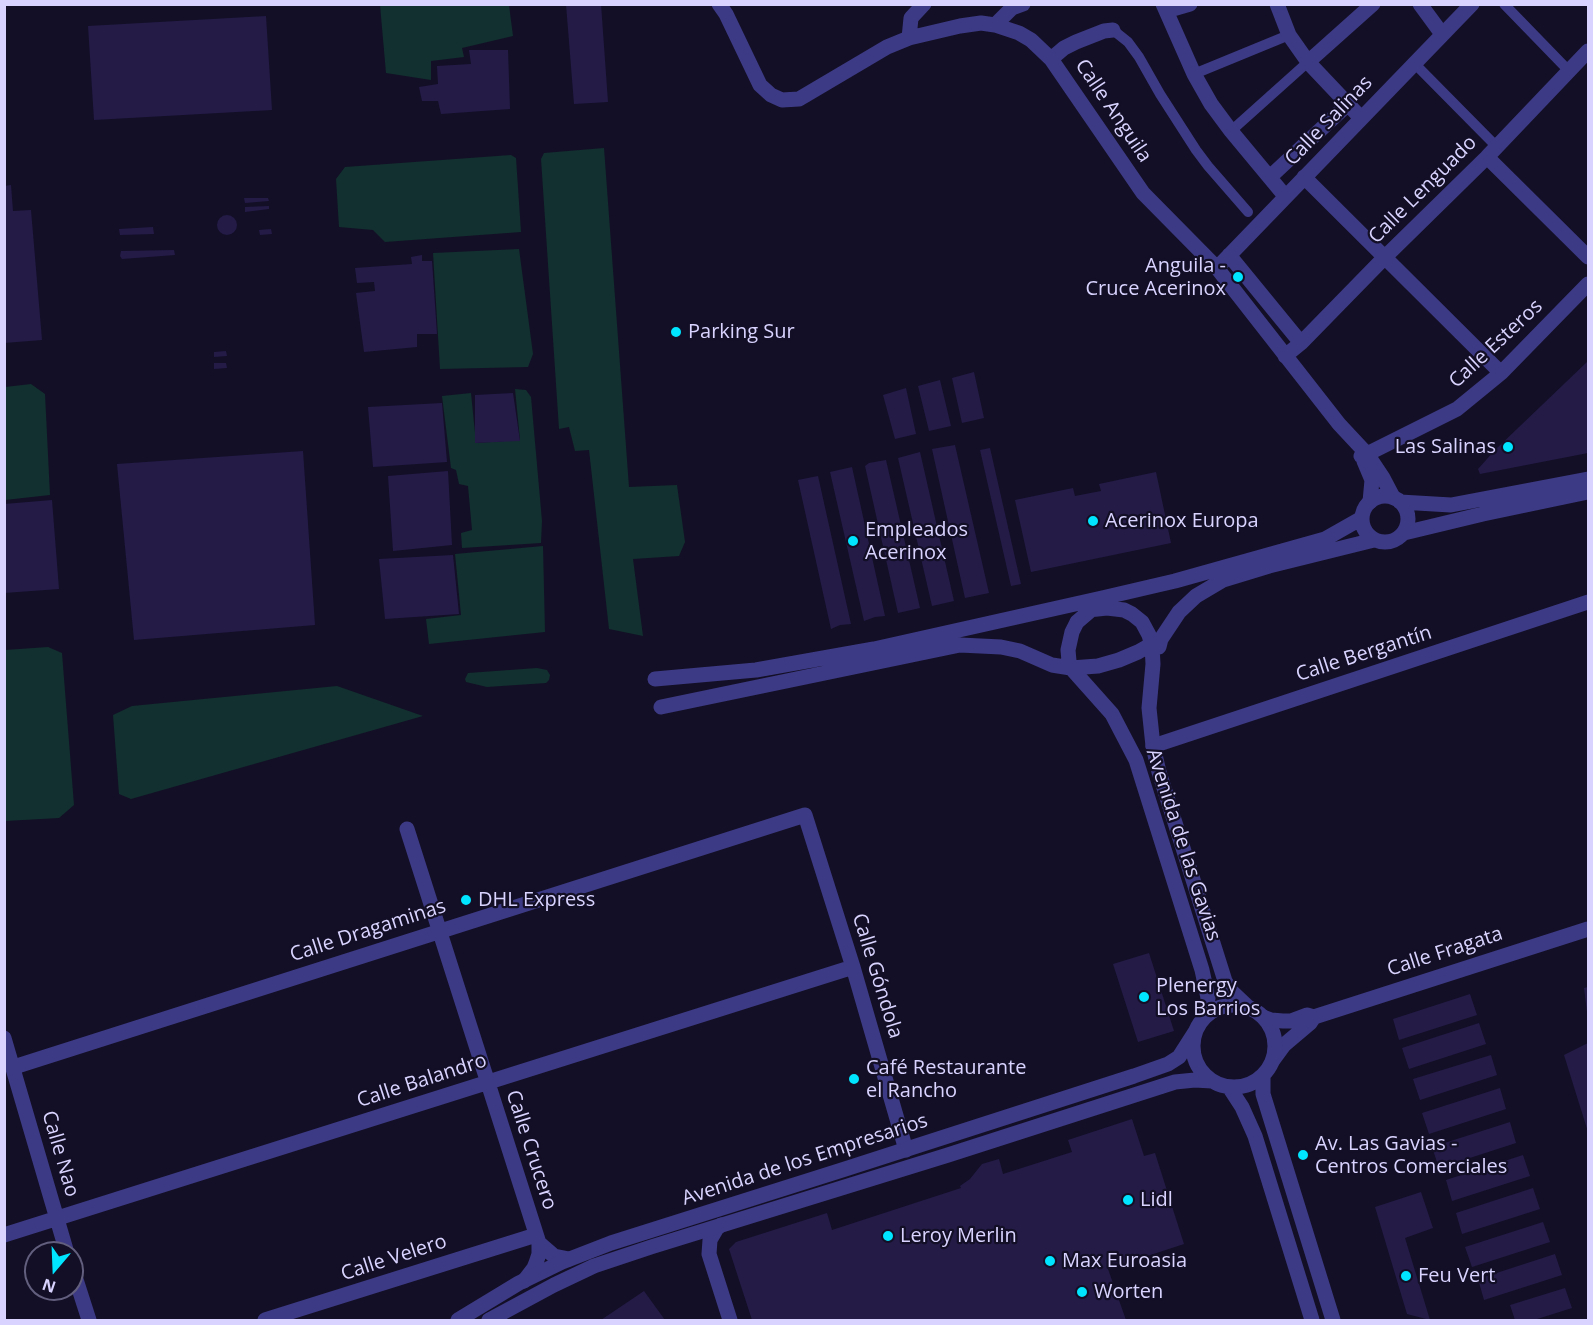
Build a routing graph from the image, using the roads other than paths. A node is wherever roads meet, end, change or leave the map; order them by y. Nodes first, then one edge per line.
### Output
1 (719, 4) edge
2 (924, 4) edge
3 (1023, 4) edge
4 (1190, 4) edge
5 (1277, 4) edge
6 (1373, 4) edge
7 (1420, 4) edge
8 (1472, 4) edge
9 (1504, 4) edge
10 (1164, 8) edge
11 (995, 25) junction
12 (1113, 30) joint
13 (1442, 34) junction
14 (1289, 36) junction
15 (909, 38) junction
16 (1587, 55) edge
17 (1051, 58) junction
18 (1308, 62) junction
19 (1414, 63) junction
20 (1569, 71) junction
21 (1194, 74) junction
22 (1348, 104) junction
23 (1361, 118) junction
24 (1232, 131) junction
25 (1492, 152) junction
26 (1270, 177) junction
27 (1304, 177) junction
28 (1285, 196) junction
29 (1248, 212) dead end
30 (1229, 255) junction
31 (1385, 257) junction
32 (1588, 257) edge
33 (1217, 267) junction
34 (1588, 284) edge
35 (1301, 343) junction
36 (1285, 356) junction
37 (1501, 373) junction
38 (1364, 455) junction
39 (1588, 479) edge
40 (1588, 492) edge
41 (1397, 500) junction
42 (1370, 502) junction
43 (1362, 518) junction
44 (1404, 533) junction
45 (1374, 540) junction
46 (1213, 570) junction
47 (1588, 602) edge
48 (1091, 610) junction
49 (974, 626) junction
50 (1156, 642) junction
51 (1071, 668) junction
52 (655, 680) dead end
53 (661, 707) dead end
54 (1153, 746) junction
55 (805, 815) joint
56 (407, 829) dead end
57 (1588, 929) edge
58 (439, 930) junction
59 (853, 967) junction
60 (1248, 1007) junction
61 (1205, 1017) junction
62 (1263, 1017) junction
63 (1314, 1017) junction
64 (1195, 1032) junction
65 (4, 1038) edge
66 (1273, 1060) junction
67 (14, 1067) junction
68 (1263, 1075) junction
69 (1212, 1080) junction
70 (488, 1082) junction
71 (1229, 1087) junction
72 (906, 1150) junction
73 (56, 1218) junction
74 (721, 1225) junction
75 (4, 1235) edge
76 (684, 1236) junction
77 (537, 1239) junction
78 (63, 1241) edge
79 (709, 1254) junction
80 (569, 1259) junction
81 (524, 1281) junction
82 (83, 1301) edge
83 (89, 1320) edge
84 (265, 1320) edge
85 (458, 1320) edge
86 (489, 1320) edge
87 (730, 1320) edge
88 (1312, 1320) edge
89 (1333, 1320) edge

1 - 15 street, Calle Anguila
2 - 15 street
3 - 11 street
4 - 10 street
5 - 14 street
6 - 18 street
7 - 13 street
8 - 13 street, Calle Salinas
9 - 20 street
10 - 21 street
11 - 15 street, Calle Anguila
11 - 17 street, Calle Anguila
12 - 17 street
12 - 29 street
13 - 19 street, Calle Salinas
14 - 18 street
14 - 21 street
16 - 20 street, Calle Lenguado
17 - 33 street, Calle Anguila
18 - 22 street
18 - 24 street
19 - 23 street, Calle Salinas
19 - 25 street
20 - 25 street, Calle Lenguado
21 - 24 street
22 - 23 street
22 - 26 street
23 - 27 street, Calle Salinas
24 - 26 street
25 - 31 street, Calle Lenguado
25 - 32 street
26 - 28 street
27 - 28 street, Calle Salinas
27 - 31 street
28 - 30 street, Calle Salinas
30 - 33 street, Calle Salinas
30 - 35 street
31 - 35 street, Calle Lenguado
31 - 37 street
33 - 36 street, Calle Anguila
34 - 37 street, Calle Esteros
35 - 36 street, Calle Lenguado
36 - 38 street, Calle Anguila
37 - 38 street, Calle Esteros
38 - 41 street, Calle Anguila
38 - 42 street, Calle Anguila
39 - 41 street
40 - 44 street
41 - 42 street
41 - 44 street
42 - 43 street
43 - 45 street
43 - 46 street
44 - 45 street
45 - 50 street
46 - 48 street
46 - 49 street
47 - 54 street, Calle Bergantín
48 - 49 street
48 - 50 street
48 - 51 street
49 - 52 street
50 - 51 street
50 - 54 street, Avenida de las Gavias
51 - 53 street
51 - 61 street, Avenida de las Gavias
54 - 60 street, Avenida de las Gavias
55 - 58 street, Calle Dragaminas
55 - 59 street, Calle Góndola
56 - 58 street, Calle Crucero
57 - 63 street, Calle Fragata
58 - 67 street, Calle Dragaminas
58 - 70 street, Calle Crucero
59 - 70 street, Calle Balandro
59 - 72 street, Calle Góndola
60 - 61 street
60 - 62 street
61 - 64 street
62 - 63 street, Calle Fragata
62 - 66 street
63 - 66 street, Calle Fragata
64 - 69 street
64 - 72 street, Avenida de los Empresarios
65 - 67 street, Calle Nao
66 - 68 street
67 - 73 street, Calle Nao
68 - 71 street
68 - 89 street
69 - 71 street
69 - 74 street, Avenida de los Empresarios
70 - 73 street, Calle Balandro
70 - 77 street, Calle Crucero
71 - 88 street
72 - 80 street, Avenida de los Empresarios
73 - 75 street, Calle Balandro
73 - 78 street, Calle Nao
74 - 76 street, Avenida de los Empresarios
74 - 79 street
76 - 79 street
76 - 86 street, Avenida de los Empresarios
77 - 80 street
77 - 81 street, Calle Crucero
77 - 84 street, Calle Velero
79 - 87 street
80 - 81 street, Avenida de los Empresarios
81 - 85 street, Avenida de los Empresarios
82 - 83 street

